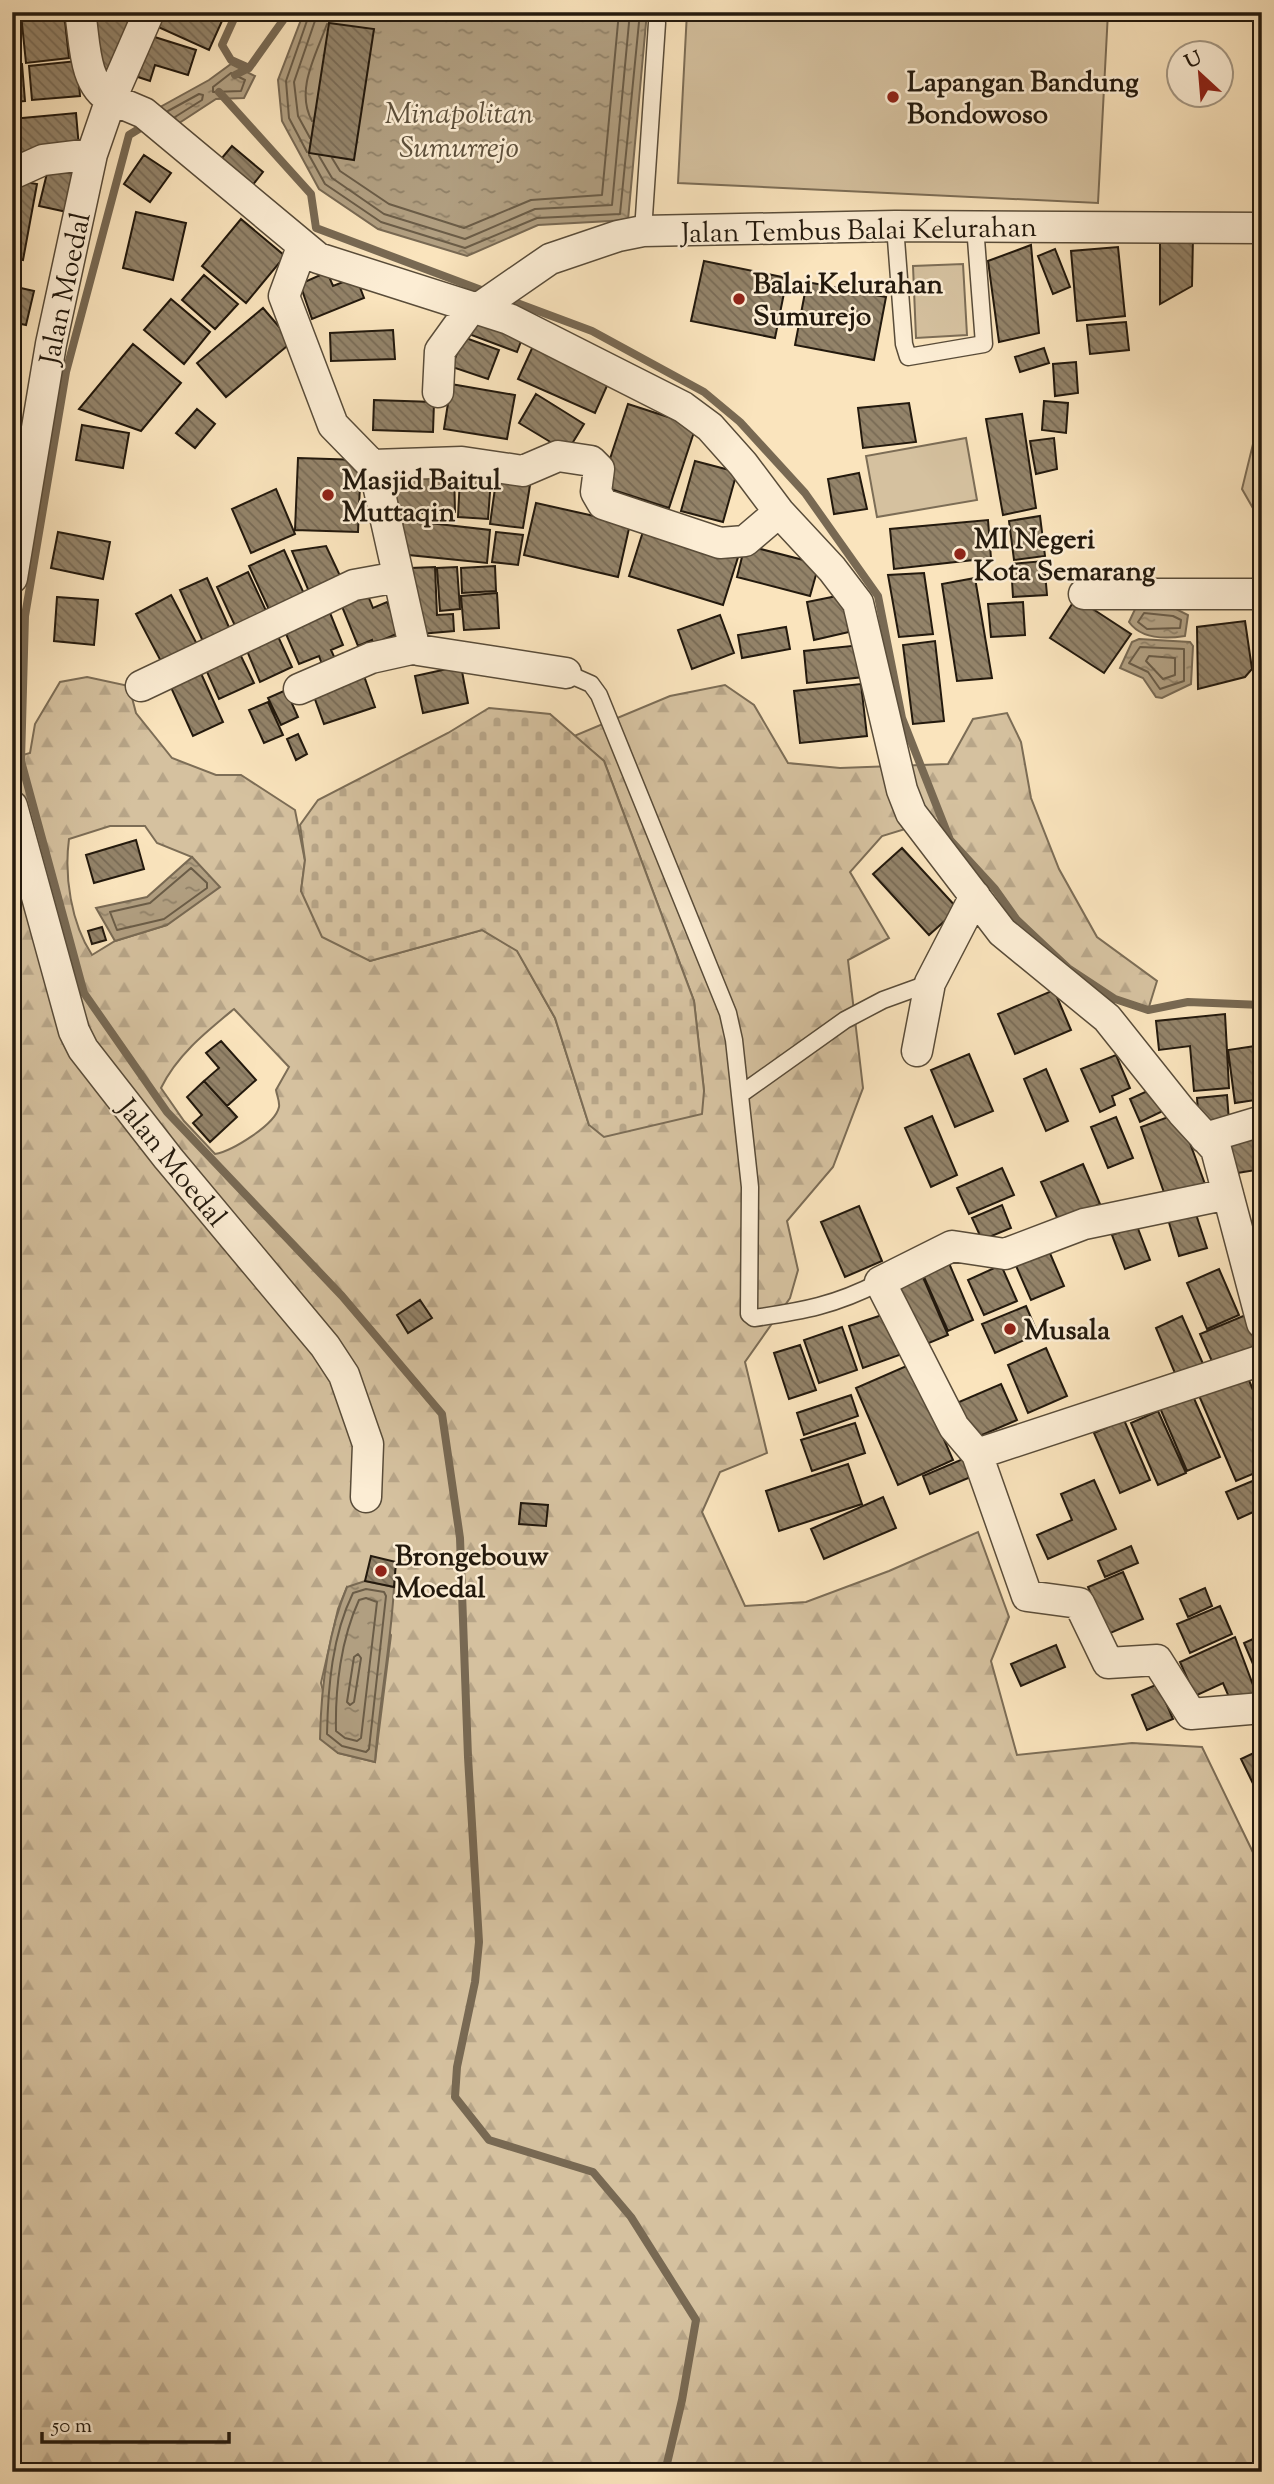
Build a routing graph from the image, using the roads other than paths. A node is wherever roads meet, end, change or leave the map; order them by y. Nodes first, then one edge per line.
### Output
1 (80, 12) edge
2 (149, 12) edge
3 (657, 23) dead end
4 (106, 111) junction
5 (92, 154) junction
6 (12, 174) edge
7 (895, 226) junction
8 (975, 226) junction
9 (1262, 228) edge
10 (643, 231) junction
11 (302, 247) junction
12 (473, 309) junction
13 (438, 392) dead end
14 (373, 465) junction
15 (779, 512) junction
16 (398, 577) junction
17 (12, 578) edge
18 (1084, 594) dead end
19 (1262, 594) edge
20 (416, 648) junction
21 (566, 673) joint
22 (141, 686) dead end
23 (299, 689) dead end
24 (12, 806) edge
25 (975, 896) junction
26 (930, 983) junction
27 (917, 1051) dead end
28 (741, 1094) junction
29 (1262, 1121) edge
30 (1205, 1138) junction
31 (1228, 1194) junction
32 (880, 1282) junction
33 (1262, 1323) edge
34 (1262, 1360) edge
35 (977, 1454) junction
36 (366, 1497) dead end
37 (1262, 1708) edge

1 - 4 street
2 - 4 street, Jalan Moedal
3 - 10 lane
4 - 5 street, Jalan Moedal
4 - 11 street
5 - 6 street
5 - 17 street, Jalan Moedal
7 - 8 street, Jalan Tembus Balai Kelurahan
7 - 8 lane
7 - 10 street, Jalan Tembus Balai Kelurahan
8 - 9 street, Jalan Tembus Balai Kelurahan
10 - 12 street, Jalan Tembus Balai Kelurahan
11 - 12 street
11 - 14 street
12 - 13 street, Jalan Tembus Balai Kelurahan
12 - 15 street
14 - 15 street
14 - 16 street
15 - 25 street
16 - 20 street
16 - 22 street
18 - 19 street
20 - 21 street
20 - 23 street
21 - 28 lane
24 - 36 street, Jalan Moedal
25 - 26 street
25 - 30 street
26 - 27 street
26 - 28 lane
28 - 32 lane
29 - 30 street
30 - 31 street
31 - 32 street
31 - 33 street
32 - 35 street
34 - 35 street
35 - 37 street

